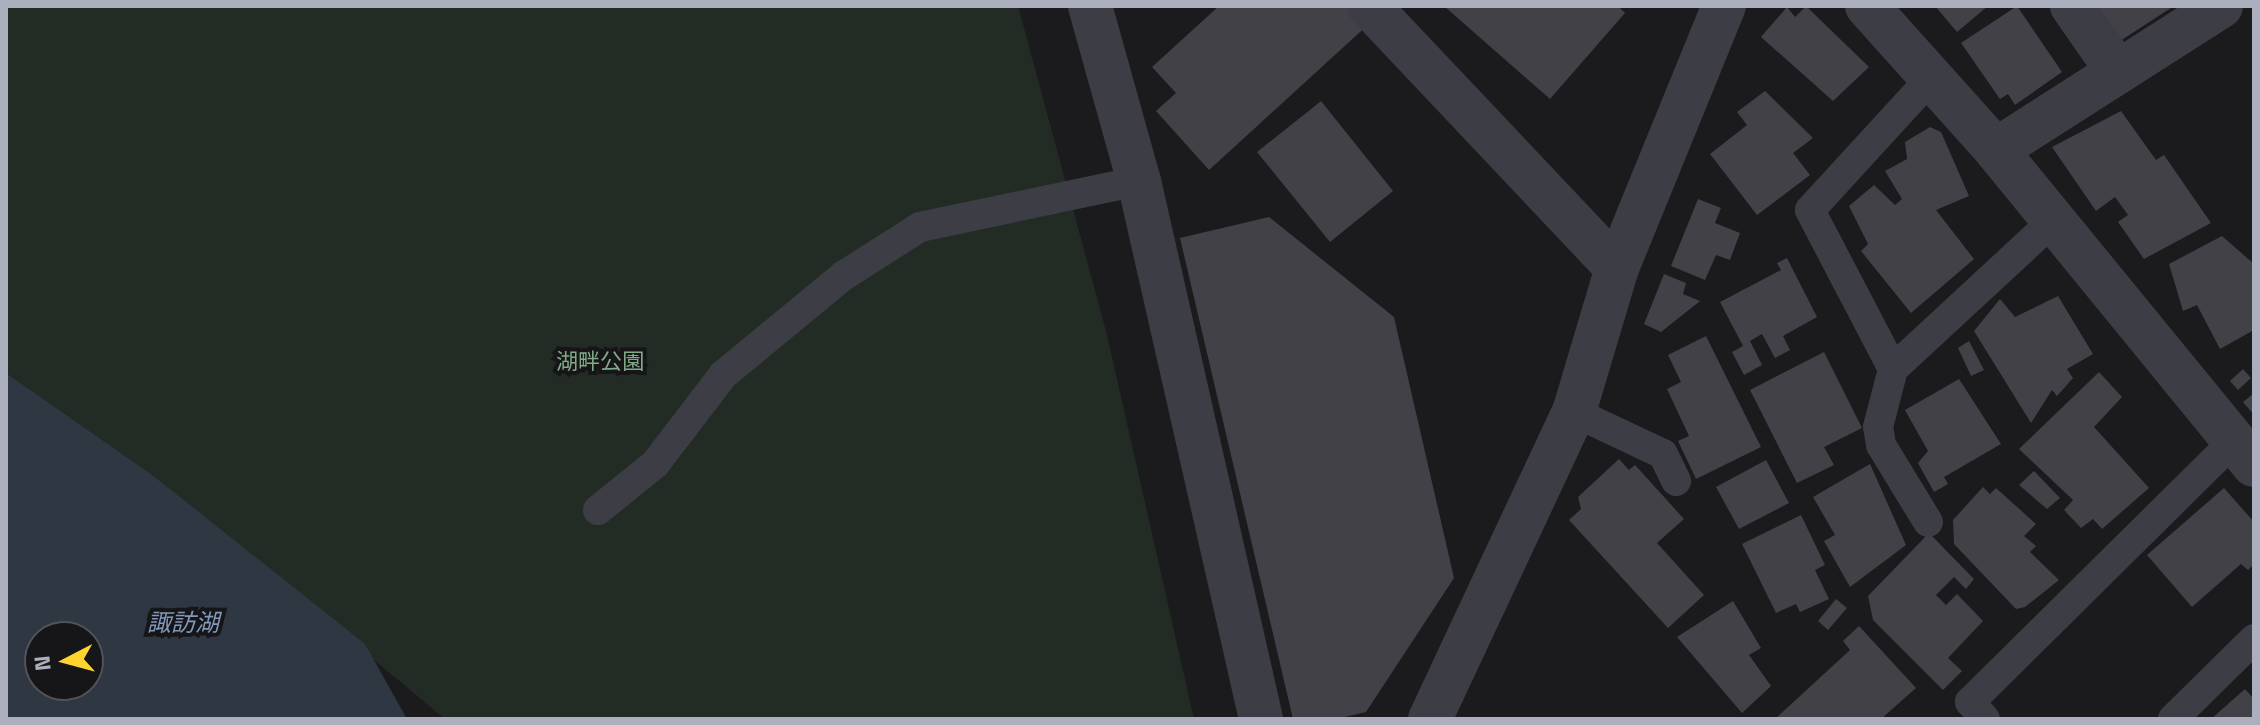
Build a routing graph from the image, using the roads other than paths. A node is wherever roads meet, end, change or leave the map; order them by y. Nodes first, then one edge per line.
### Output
1 (1090, 6) edge
2 (1369, 6) edge
3 (1724, 6) edge
4 (1867, 6) edge
5 (2072, 6) edge
6 (2221, 6) edge
7 (2118, 72) junction
8 (1932, 77) junction
9 (1996, 150) junction
10 (1139, 181) junction
11 (2052, 222) junction
12 (1617, 268) junction
13 (1893, 369) junction
14 (1574, 412) junction
15 (2244, 453) edge
16 (1676, 481) dead end
17 (598, 510) dead end
18 (1928, 522) dead end
19 (2254, 639) edge
20 (1261, 719) edge
21 (1430, 719) edge
22 (1985, 719) edge
23 (2173, 719) edge

1 - 10 street
2 - 12 street
3 - 12 street
4 - 8 street
5 - 7 street
6 - 7 street
7 - 9 street
8 - 9 street
8 - 13 lane
9 - 11 street
10 - 17 lane
10 - 20 street
11 - 13 lane
11 - 15 street
12 - 14 street
13 - 18 lane
14 - 16 lane
14 - 21 street
15 - 22 lane
19 - 23 lane

